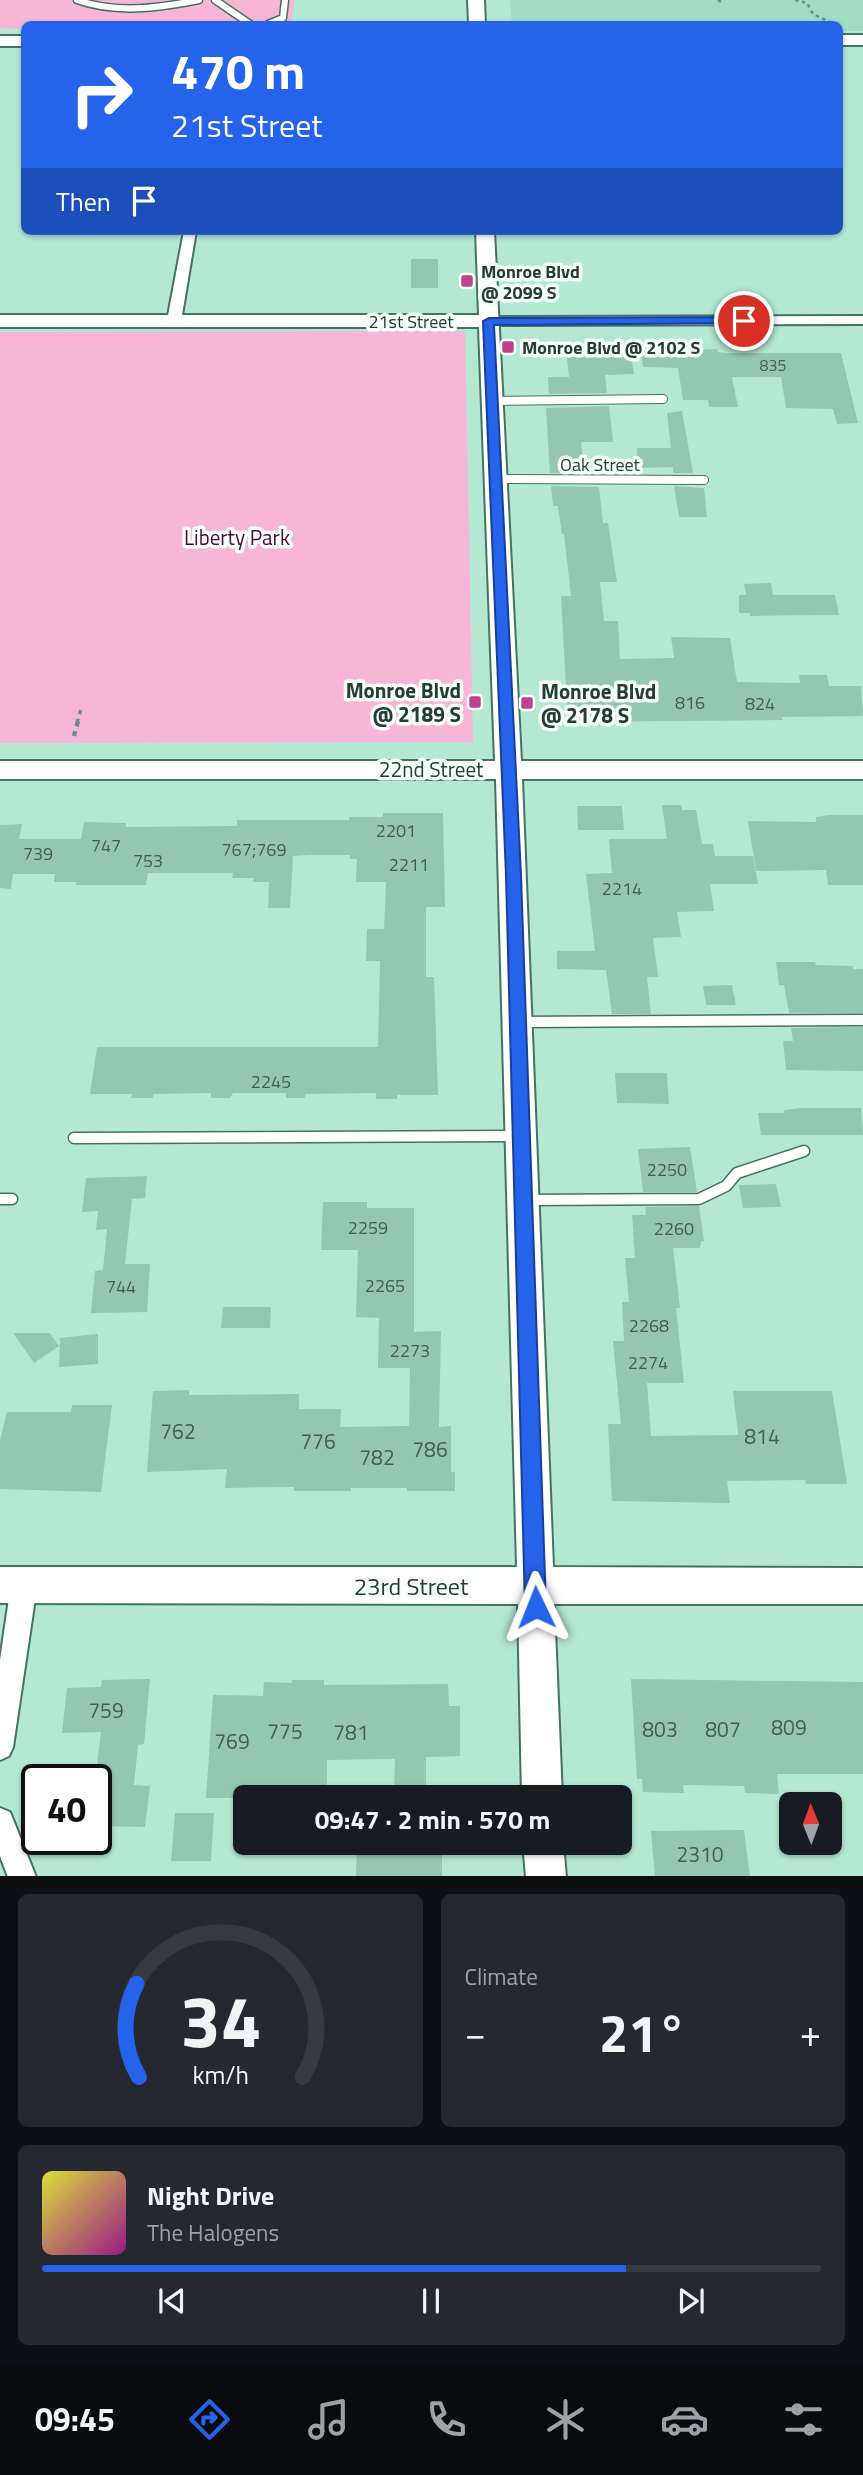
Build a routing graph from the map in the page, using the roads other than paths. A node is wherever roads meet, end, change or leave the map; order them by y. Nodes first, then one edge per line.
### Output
1 (78, 0) edge
2 (199, 0) edge
3 (215, 0) edge
4 (285, 0) edge
5 (475, 0) edge
6 (246, 21) edge
7 (276, 21) edge
8 (477, 21) edge
9 (843, 40) edge
10 (863, 40) edge
11 (0, 41) edge
12 (21, 41) edge
13 (189, 235) edge
14 (485, 235) edge
15 (863, 320) edge
16 (0, 321) edge
17 (174, 321) junction
18 (489, 321) junction
19 (663, 399) dead end
20 (492, 401) junction
21 (496, 479) junction
22 (704, 480) dead end
23 (508, 769) junction
24 (0, 770) edge
25 (863, 770) edge
26 (863, 1020) edge
27 (516, 1022) junction
28 (520, 1136) junction
29 (74, 1138) dead end
30 (804, 1151) dead end
31 (522, 1200) junction
32 (12, 1585) edge
33 (535, 1586) junction
34 (863, 1586) edge
35 (0, 1746) edge
36 (542, 1785) edge
37 (0, 1822) edge
38 (544, 1855) edge
39 (22, 1876) edge
40 (546, 1876) edge

1 - 2 lane
3 - 6 lane
4 - 7 lane
5 - 8 street
9 - 10 street
11 - 12 street
13 - 17 street
14 - 18 street
15 - 18 street, 21st Street
16 - 17 street, 21st Street
17 - 18 street, 21st Street
18 - 20 street
19 - 20 lane
20 - 21 street
21 - 22 lane, Oak Street
21 - 23 street
23 - 24 street, 22nd Street
23 - 25 street, 22nd Street
23 - 27 street
26 - 27 lane
27 - 28 street
28 - 29 lane
28 - 31 street
30 - 31 lane
31 - 33 street
32 - 33 street, 23rd Street
32 - 35 street
33 - 34 street, 23rd Street
33 - 36 street
37 - 39 street
38 - 40 street

